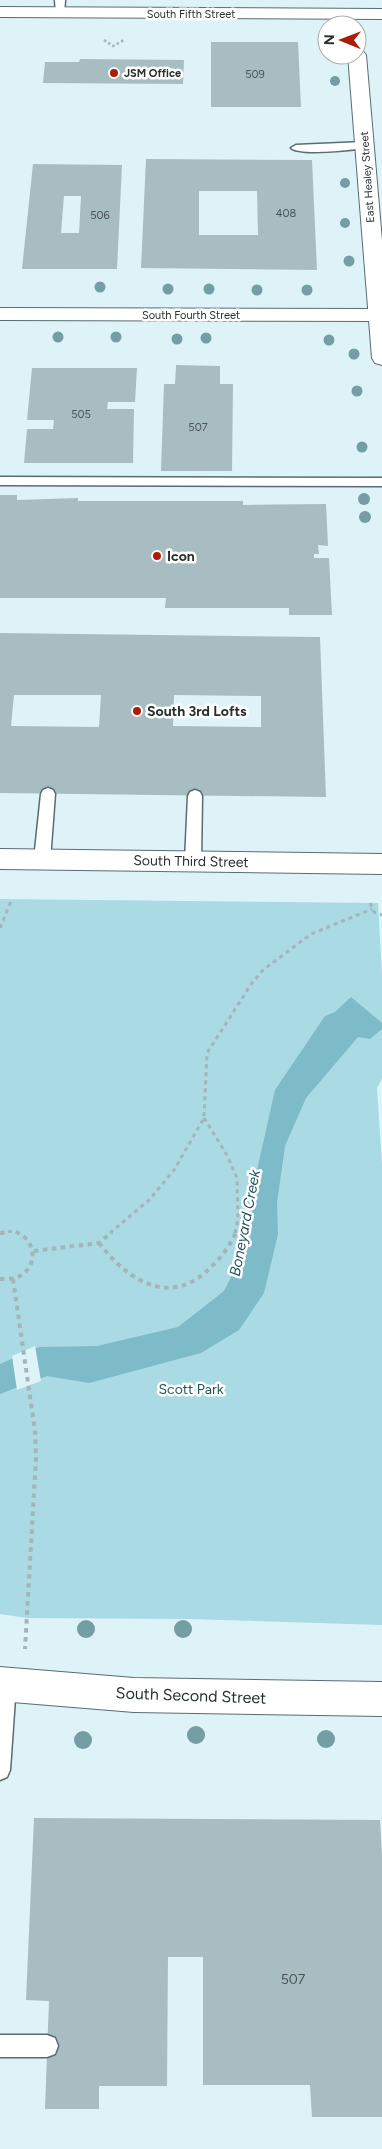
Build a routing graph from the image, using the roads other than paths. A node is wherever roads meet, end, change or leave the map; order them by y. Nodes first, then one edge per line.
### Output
1 (60, 6) edge
2 (164, 7) edge
3 (0, 12) edge
4 (353, 13) edge
5 (382, 14) edge
6 (358, 65) edge
7 (364, 145) junction
8 (296, 148) dead end
9 (0, 314) edge
10 (380, 315) edge
11 (382, 358) edge
12 (0, 480) edge
13 (382, 482) edge
14 (48, 794) dead end
15 (195, 796) dead end
16 (0, 859) edge
17 (42, 860) junction
18 (193, 861) junction
19 (382, 864) edge
20 (10, 1684) edge
21 (382, 1699) edge
22 (0, 1770) edge
23 (0, 2046) edge
24 (47, 2046) dead end

1 - 2 street, South Fifth Street
1 - 3 street, South Fifth Street
2 - 4 street, South Fifth Street
4 - 5 street, South Fifth Street
6 - 7 street, East Healey Street
7 - 8 lane
7 - 10 street, East Healey Street
9 - 10 street, South Fourth Street
10 - 11 street, East Healey Street
12 - 13 lane
14 - 17 lane
15 - 18 lane
16 - 17 street, South Third Street
17 - 18 street, South Third Street
18 - 19 street, South Third Street
20 - 21 street, South Second Street
20 - 22 lane
23 - 24 lane

